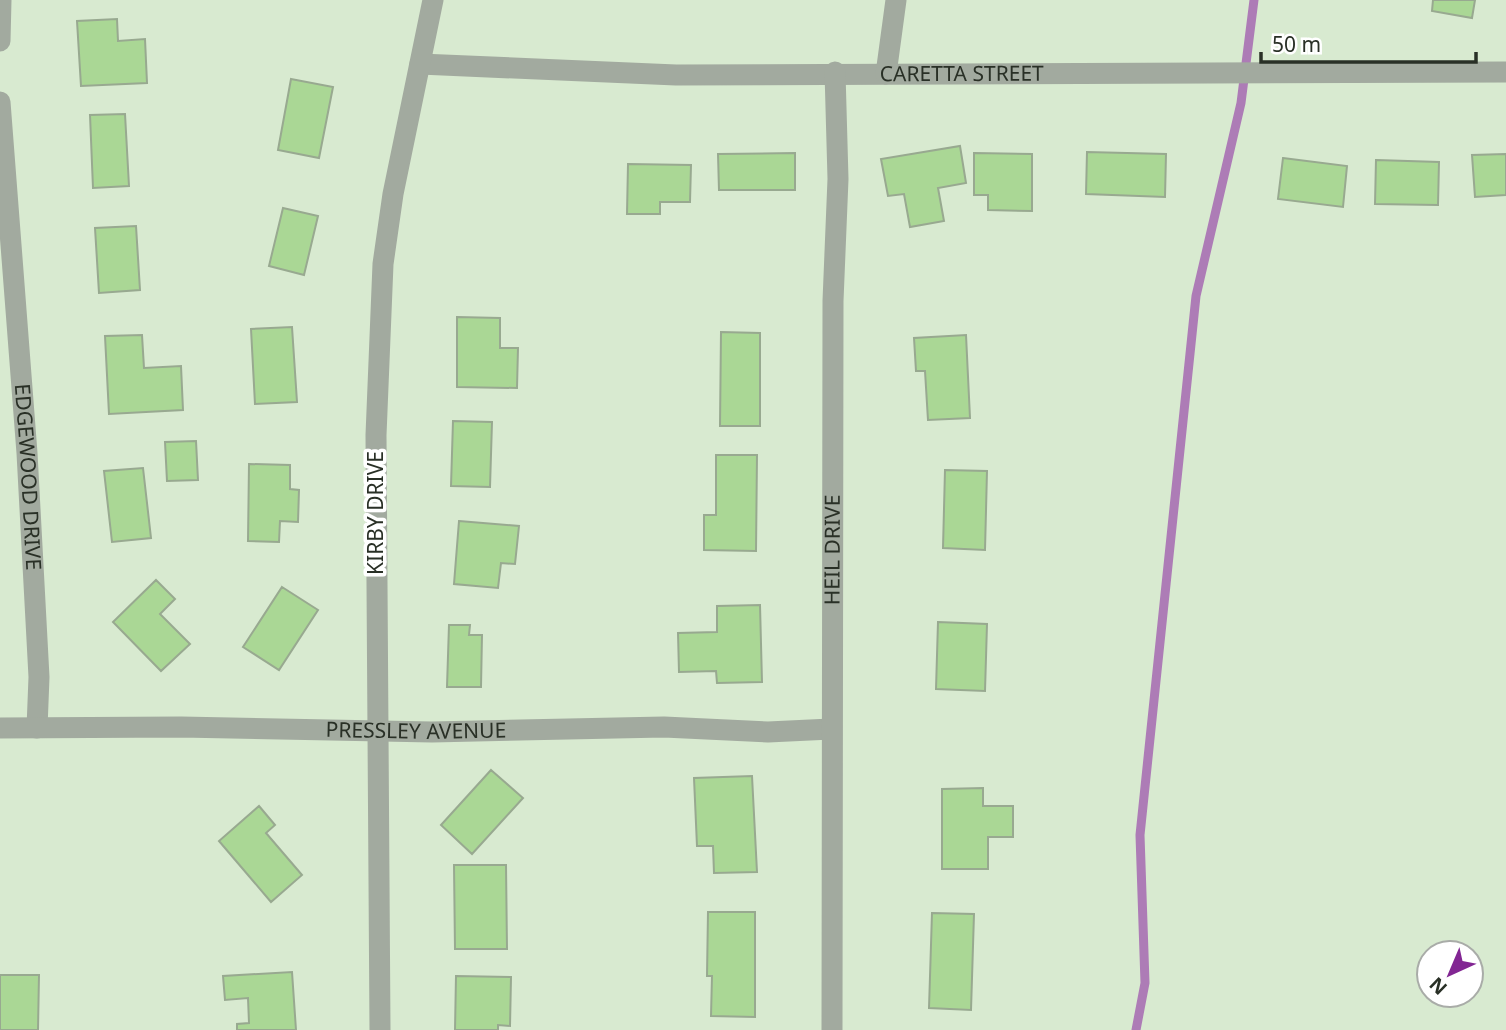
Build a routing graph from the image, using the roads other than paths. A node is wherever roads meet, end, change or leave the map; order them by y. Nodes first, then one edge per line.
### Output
1 (1, 0) edge
2 (433, 0) edge
3 (896, 0) edge
4 (0, 41) edge
5 (420, 64) junction
6 (835, 72) junction
7 (1506, 72) edge
8 (886, 74) junction
9 (0, 102) edge
10 (0, 728) edge
11 (37, 728) junction
12 (831, 729) junction
13 (378, 731) junction
14 (380, 1030) edge
15 (832, 1030) edge

1 - 4 street
2 - 5 street, KIRBY DRIVE
3 - 8 street
5 - 6 street, CARETTA STREET
5 - 13 street, KIRBY DRIVE
6 - 8 street, CARETTA STREET
6 - 12 street, HEIL DRIVE
7 - 8 street, CARETTA STREET
9 - 11 street, EDGEWOOD DRIVE
10 - 11 street, PRESSLEY AVENUE
11 - 13 street, PRESSLEY AVENUE
12 - 13 street, PRESSLEY AVENUE
12 - 15 street, HEIL DRIVE
13 - 14 street, KIRBY DRIVE

